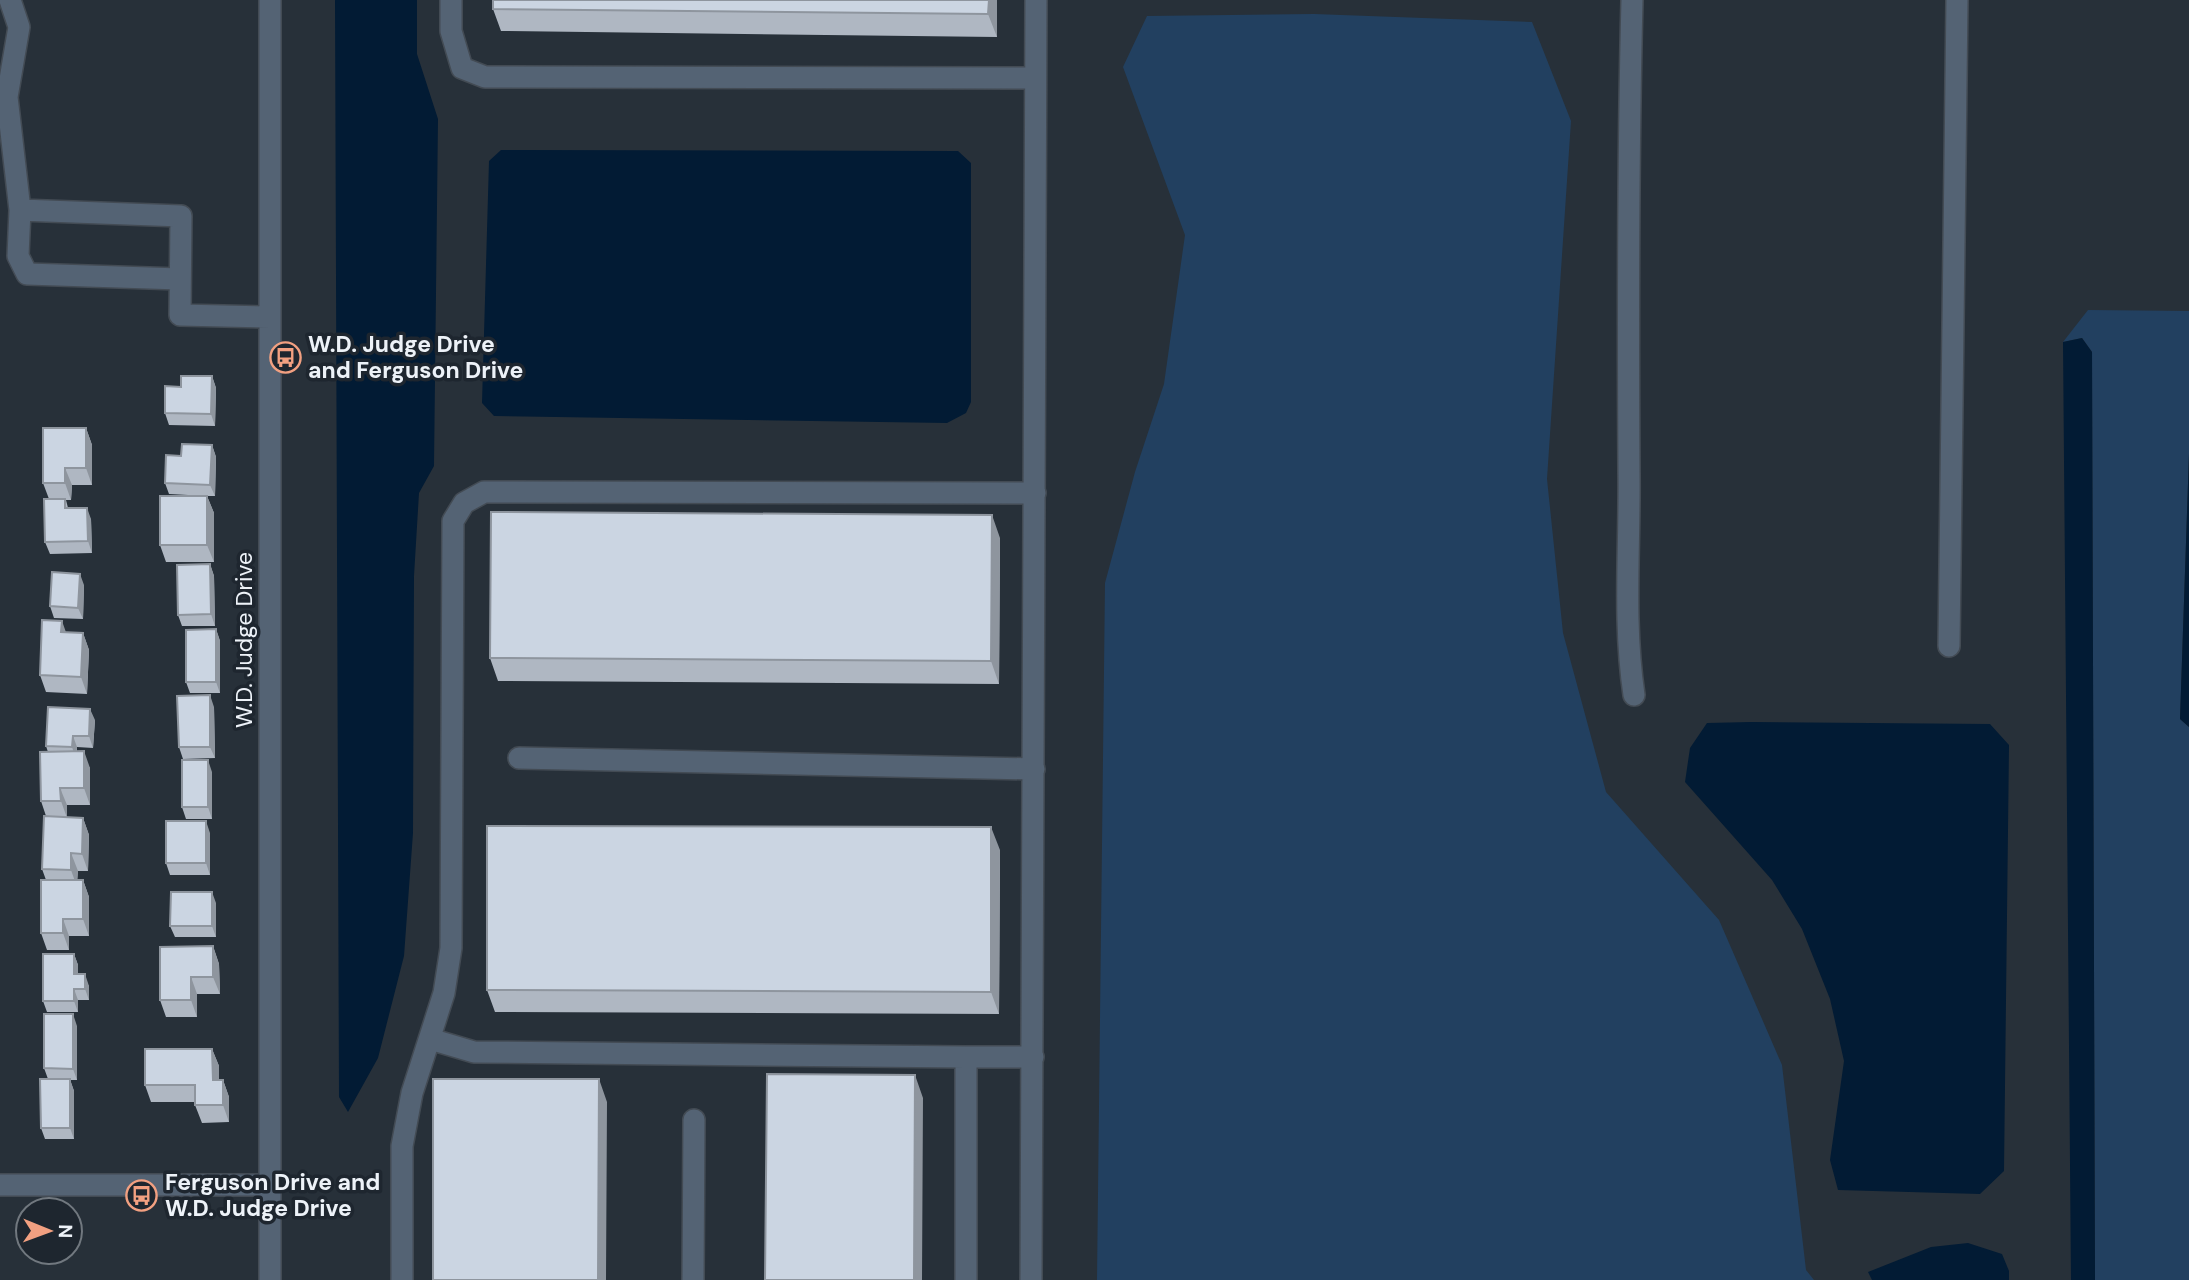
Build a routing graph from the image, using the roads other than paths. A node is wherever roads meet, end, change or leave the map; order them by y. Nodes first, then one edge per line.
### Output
1 (10, 0) edge
2 (270, 0) edge
3 (451, 0) edge
4 (1036, 0) edge
5 (1632, 0) edge
6 (1957, 0) edge
7 (1035, 78) junction
8 (20, 210) junction
9 (180, 279) junction
10 (270, 317) junction
11 (1035, 493) junction
12 (1949, 646) dead end
13 (1634, 695) dead end
14 (519, 758) dead end
15 (1034, 769) junction
16 (430, 1039) junction
17 (966, 1057) junction
18 (1033, 1057) junction
19 (694, 1121) dead end
20 (0, 1185) edge
21 (270, 1185) junction
22 (270, 1280) edge
23 (402, 1280) edge
24 (693, 1280) edge
25 (966, 1280) edge
26 (1031, 1280) edge

1 - 8 street
2 - 10 street, W.D. Judge Drive
3 - 7 street
4 - 7 street
5 - 13 street
6 - 12 street
7 - 11 street
8 - 9 street
8 - 9 street
9 - 10 street
10 - 21 street, W.D. Judge Drive
11 - 15 street
11 - 16 street
14 - 15 street
15 - 18 street
16 - 17 street
16 - 23 street
17 - 18 street
17 - 25 street
18 - 26 street
19 - 24 street
20 - 21 street
21 - 22 street, W.D. Judge Drive

